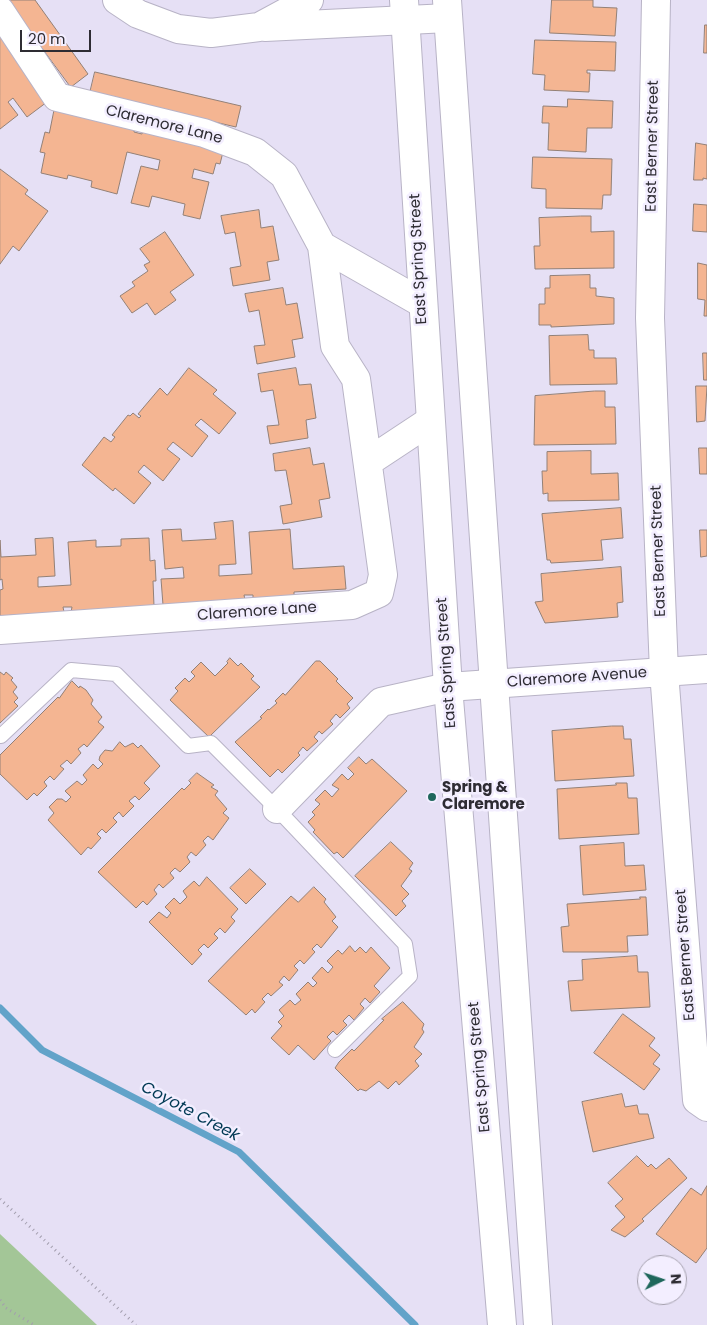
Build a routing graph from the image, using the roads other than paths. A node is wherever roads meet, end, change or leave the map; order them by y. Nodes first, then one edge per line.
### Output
1 (117, 0) edge
2 (309, 0) edge
3 (656, 0) edge
4 (448, 9) edge
5 (405, 10) edge
6 (0, 12) edge
7 (259, 27) junction
8 (322, 246) junction
9 (422, 303) junction
10 (430, 421) junction
11 (368, 462) junction
12 (0, 630) edge
13 (707, 669) edge
14 (664, 672) junction
15 (496, 684) junction
16 (448, 687) junction
17 (1, 736) dead end
18 (277, 809) junction
19 (334, 1050) dead end
20 (702, 1104) edge
21 (502, 1325) edge
22 (538, 1325) edge

1 - 7 main road
2 - 7 main road
3 - 14 main road, East Berner Street
4 - 5 main road
4 - 15 main road
5 - 7 main road
5 - 9 main road, East Spring Street
6 - 8 main road, Claremore Lane
8 - 9 main road
8 - 11 main road, Claremore Lane
9 - 10 main road, East Spring Street
10 - 11 main road
10 - 16 main road, East Spring Street
11 - 12 main road, Claremore Lane
13 - 14 main road, Claremore Avenue
14 - 15 main road, Claremore Avenue
14 - 20 main road, East Berner Street
15 - 16 main road, Claremore Avenue
15 - 22 main road
16 - 18 main road
16 - 21 main road, East Spring Street
17 - 18 lane
18 - 19 lane

